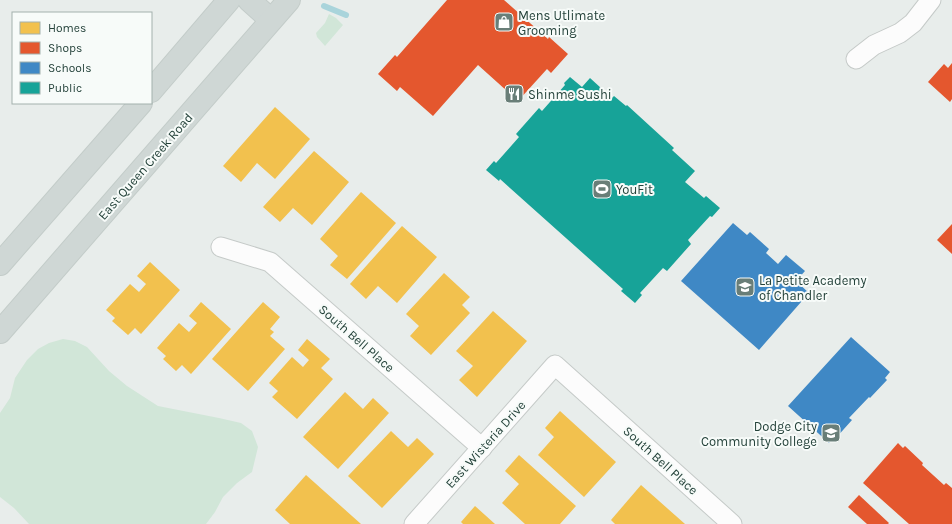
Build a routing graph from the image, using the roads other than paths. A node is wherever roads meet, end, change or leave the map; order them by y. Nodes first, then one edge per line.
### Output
1 (229, 0) edge
2 (249, 0) edge
3 (289, 0) edge
4 (931, 0) edge
5 (271, 20) junction
6 (856, 59) dead end
7 (152, 90) edge
8 (140, 104) edge
9 (221, 247) dead end
10 (0, 264) edge
11 (0, 332) edge
12 (555, 365) joint
13 (482, 448) junction
14 (414, 524) edge
15 (732, 524) edge

1 - 7 main road
2 - 5 main road
3 - 5 main road, East Queen Creek Road
4 - 6 street
5 - 11 main road, East Queen Creek Road
8 - 10 main road
9 - 13 street, South Bell Place
12 - 13 street, East Wisteria Drive
12 - 15 street, South Bell Place
13 - 14 street, East Wisteria Drive

